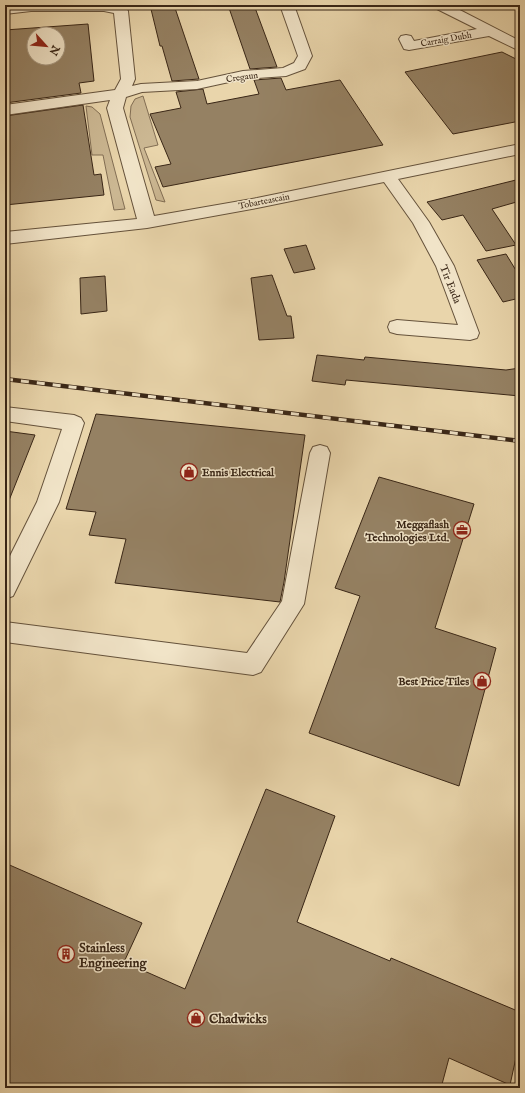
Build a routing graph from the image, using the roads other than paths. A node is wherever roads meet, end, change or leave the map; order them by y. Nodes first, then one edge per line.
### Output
1 (288, 5) edge
2 (440, 5) edge
3 (5, 10) edge
4 (491, 31) junction
5 (406, 38) dead end
6 (520, 47) edge
7 (120, 94) junction
8 (5, 110) edge
9 (520, 149) edge
10 (388, 176) junction
11 (147, 223) junction
12 (5, 238) edge
13 (397, 327) dead end
14 (5, 414) edge
15 (320, 453) dead end
16 (5, 589) edge
17 (5, 632) edge

1 - 7 street, Cregaun
2 - 4 street, Carraig Dubh
3 - 7 street
4 - 5 street, Carraig Dubh
4 - 6 street, Carraig Dubh
7 - 8 street, Cregaun
7 - 11 street
9 - 10 street, Tobarteascain
10 - 11 street, Tobarteascain
10 - 13 street, Tir Eada
11 - 12 street, Tobarteascain
14 - 16 street
15 - 17 street

